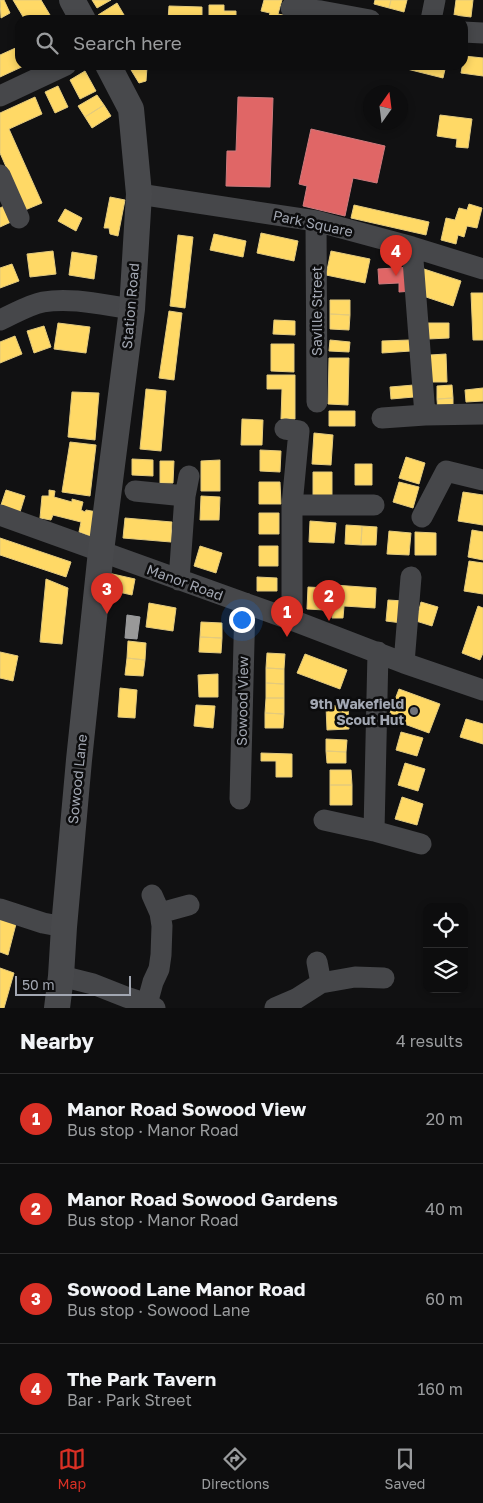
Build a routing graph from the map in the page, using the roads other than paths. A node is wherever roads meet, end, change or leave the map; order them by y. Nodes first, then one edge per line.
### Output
1 (72, 0) edge
2 (435, 0) edge
3 (322, 6) edge
4 (291, 8) dead end
5 (81, 15) edge
6 (353, 15) edge
7 (432, 15) edge
8 (468, 32) edge
9 (483, 32) edge
10 (55, 70) edge
11 (111, 70) edge
12 (0, 96) edge
13 (0, 175) edge
14 (139, 194) junction
15 (19, 218) dead end
16 (316, 220) junction
17 (412, 247) junction
18 (483, 269) edge
19 (132, 308) junction
20 (0, 320) edge
21 (317, 402) dead end
22 (483, 414) edge
23 (425, 416) junction
24 (382, 418) dead end
25 (285, 429) dead end
26 (483, 480) edge
27 (135, 491) dead end
28 (292, 505) junction
29 (374, 505) dead end
30 (0, 515) edge
31 (422, 517) dead end
32 (101, 551) junction
33 (411, 577) dead end
34 (179, 580) junction
35 (244, 603) junction
36 (292, 620) junction
37 (378, 652) junction
38 (404, 663) junction
39 (483, 690) edge
40 (240, 799) dead end
41 (324, 820) dead end
42 (374, 831) junction
43 (421, 844) dead end
44 (189, 905) dead end
45 (0, 909) edge
46 (64, 927) junction
47 (317, 962) dead end
48 (61, 976) junction
49 (384, 978) dead end
50 (321, 983) junction
51 (297, 1004) edge
52 (151, 1006) edge
53 (57, 1008) edge
54 (275, 1008) edge

1 - 5 main road
2 - 7 street
3 - 4 street
3 - 6 street
8 - 9 street
10 - 12 street
11 - 14 main road, Station Road
13 - 15 street
14 - 16 street, Park Square
14 - 19 main road, Station Road
16 - 17 street, Park Square
16 - 21 street, Saville Street
17 - 18 street, Park Square
17 - 23 street
19 - 20 street
19 - 32 main road, Station Road
22 - 23 street
23 - 24 street
25 - 28 street
26 - 31 street
27 - 34 street
28 - 29 street
28 - 36 street
30 - 32 street, Manor Road
32 - 34 street, Manor Road
32 - 46 main road, Sowood Lane
33 - 38 street
34 - 35 street, Manor Road
35 - 36 street, Manor Road
35 - 40 street, Sowood View
36 - 37 street, Manor Road
37 - 38 street, Manor Road
37 - 42 street
38 - 39 street, Manor Road
41 - 42 street
42 - 43 street
44 - 52 street
45 - 46 street
46 - 48 main road, Sowood Lane
47 - 50 street
48 - 52 street
48 - 53 main road, Sowood Lane
49 - 50 street
50 - 51 street
51 - 54 street

